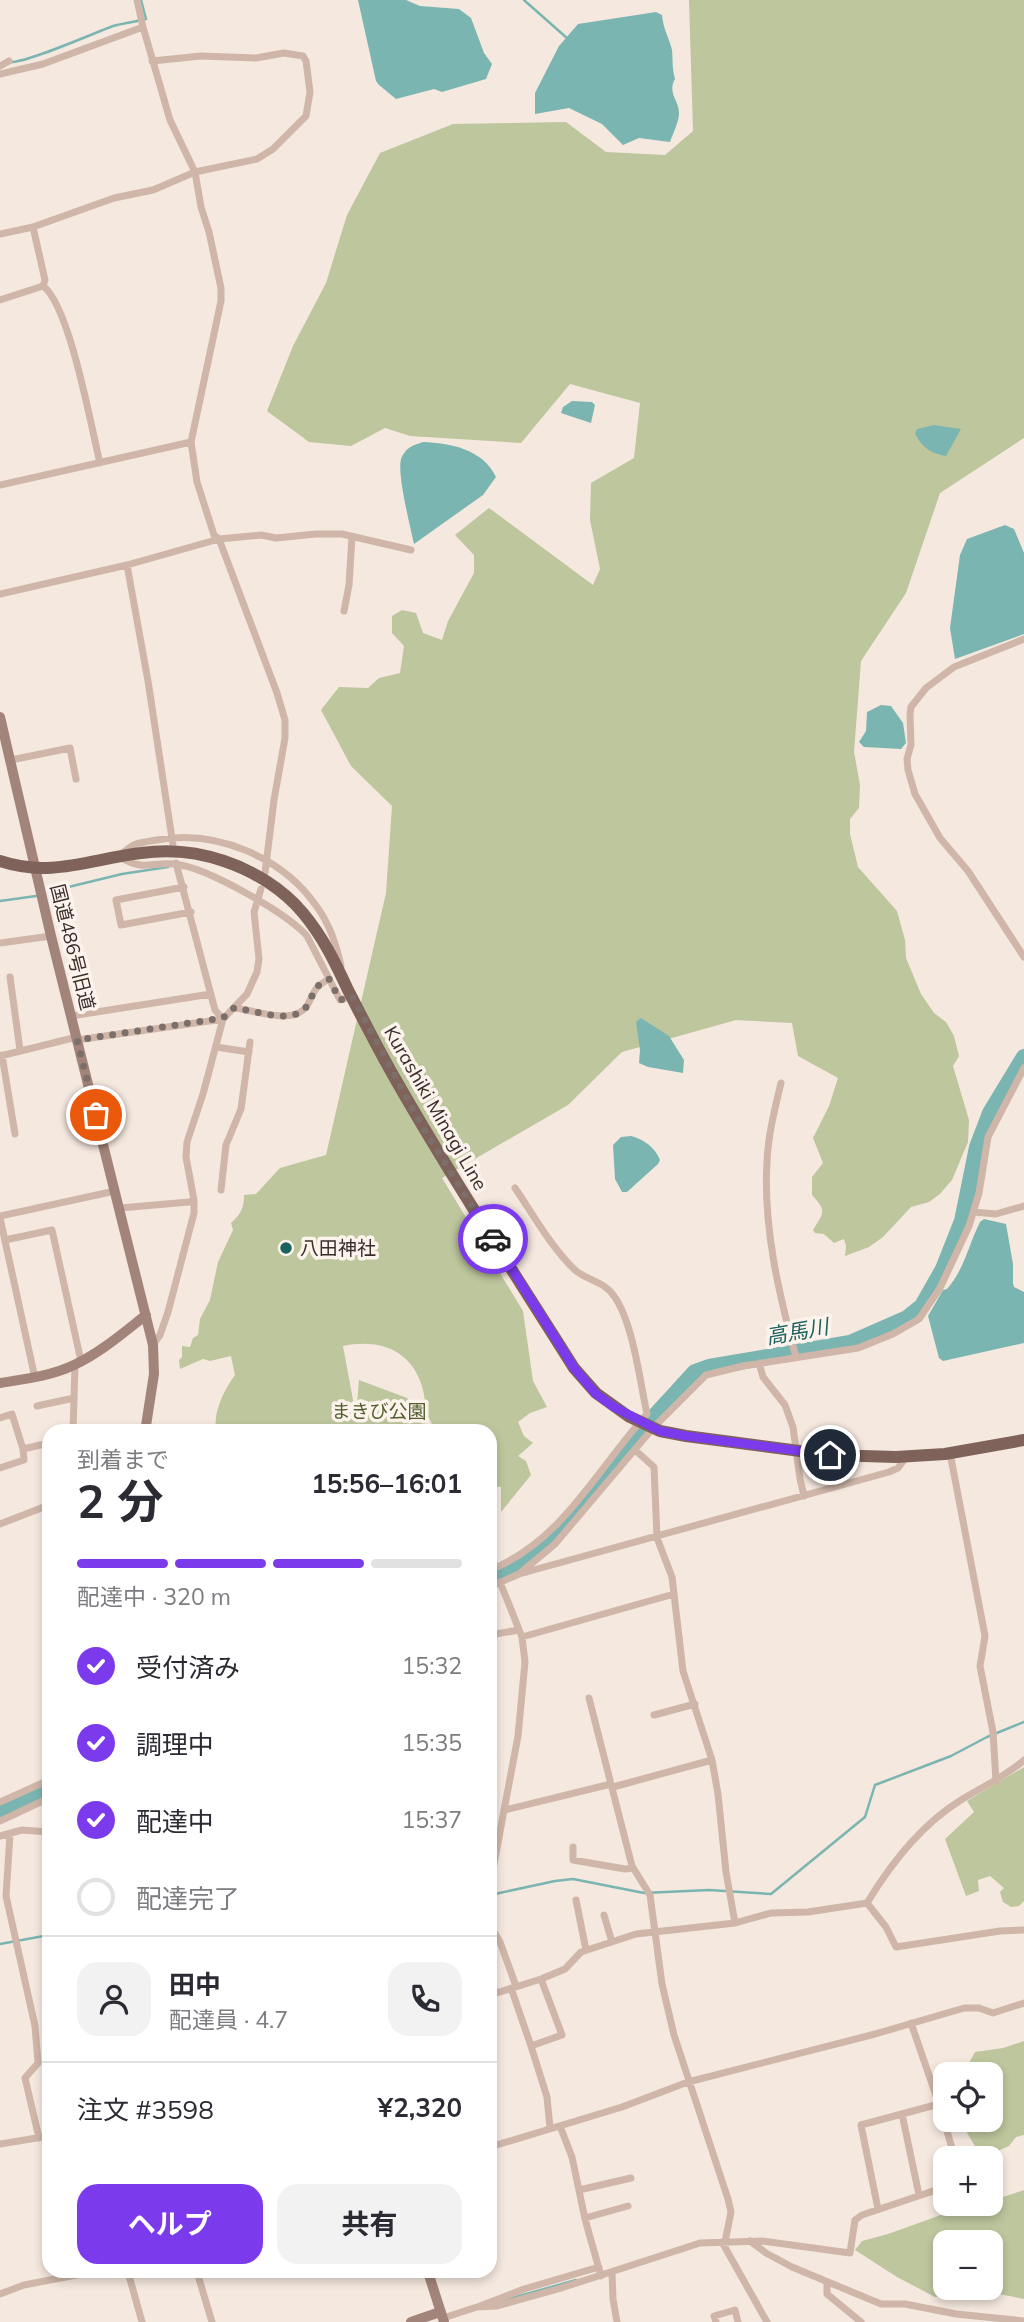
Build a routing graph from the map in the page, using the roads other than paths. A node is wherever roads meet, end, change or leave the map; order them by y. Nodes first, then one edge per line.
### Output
1 (137, 0) edge
2 (143, 22) junction
3 (152, 61) junction
4 (0, 74) edge
5 (195, 172) junction
6 (33, 227) junction
7 (0, 234) edge
8 (43, 286) junction
9 (0, 300) edge
10 (191, 442) junction
11 (100, 463) junction
12 (0, 485) edge
13 (352, 537) junction
14 (219, 539) junction
15 (411, 550) dead end
16 (127, 565) junction
17 (0, 594) edge
18 (344, 611) dead end
19 (1024, 639) edge
20 (0, 717) edge
21 (10, 760) junction
22 (76, 779) dead end
23 (172, 841) junction
24 (118, 856) junction
25 (0, 861) edge
26 (268, 861) junction
27 (176, 862) junction
28 (36, 869) junction
29 (265, 873) dead end
30 (184, 887) junction
31 (261, 889) dead end
32 (257, 901) junction
33 (191, 912) junction
34 (51, 936) junction
35 (0, 943) edge
36 (1024, 957) edge
37 (10, 977) dead end
38 (329, 979) junction
39 (345, 984) junction
40 (211, 994) junction
41 (352, 996) junction
42 (234, 1008) junction
43 (71, 1016) junction
44 (223, 1018) junction
45 (77, 1038) junction
46 (250, 1042) dead end
47 (216, 1047) junction
48 (20, 1050) junction
49 (248, 1052) junction
50 (1, 1056) edge
51 (1024, 1068) edge
52 (781, 1083) dead end
53 (15, 1134) dead end
54 (515, 1188) dead end
55 (221, 1190) dead end
56 (115, 1191) junction
57 (194, 1199) junction
58 (1024, 1206) edge
59 (120, 1208) junction
60 (974, 1212) junction
61 (0, 1217) edge
62 (5, 1240) junction
63 (146, 1315) junction
64 (153, 1345) junction
65 (795, 1353) junction
66 (78, 1363) junction
67 (759, 1363) junction
68 (35, 1378) junction
69 (0, 1384) edge
70 (74, 1398) junction
71 (37, 1406) dead end
72 (0, 1418) edge
73 (73, 1424) edge
74 (146, 1424) edge
75 (647, 1425) junction
76 (1024, 1440) edge
77 (42, 1445) edge
78 (23, 1449) junction
79 (635, 1450) junction
80 (796, 1451) junction
81 (950, 1453) junction
82 (907, 1456) junction
83 (0, 1468) edge
84 (804, 1496) junction
85 (42, 1508) edge
86 (0, 1524) edge
87 (657, 1538) junction
88 (497, 1567) edge
89 (519, 1574) junction
90 (500, 1582) junction
91 (497, 1584) edge
92 (674, 1594) junction
93 (521, 1634) junction
94 (497, 1635) edge
95 (589, 1698) dead end
96 (695, 1704) junction
97 (653, 1715) dead end
98 (712, 1760) junction
99 (1024, 1760) edge
100 (996, 1781) junction
101 (42, 1783) edge
102 (612, 1786) junction
103 (42, 1801) edge
104 (0, 1802) edge
105 (505, 1811) junction
106 (0, 1822) edge
107 (42, 1831) edge
108 (10, 1834) junction
109 (0, 1836) edge
110 (573, 1847) dead end
111 (497, 1848) edge
112 (633, 1868) junction
113 (576, 1900) dead end
114 (867, 1903) junction
115 (604, 1915) dead end
116 (735, 1923) junction
117 (1024, 1930) edge
118 (655, 1931) junction
119 (497, 1937) edge
120 (612, 1942) junction
121 (586, 1950) junction
122 (541, 1979) junction
123 (514, 1987) junction
124 (497, 1993) edge
125 (1024, 2003) edge
126 (911, 2023) junction
127 (531, 2046) junction
128 (688, 2082) junction
129 (933, 2087) edge
130 (933, 2107) edge
131 (902, 2115) junction
132 (560, 2126) junction
133 (550, 2128) junction
134 (42, 2137) edge
135 (39, 2138) junction
136 (0, 2144) edge
137 (497, 2145) edge
138 (631, 2178) dead end
139 (579, 2190) junction
140 (933, 2191) edge
141 (919, 2195) junction
142 (628, 2206) dead end
143 (878, 2209) junction
144 (584, 2218) junction
145 (749, 2240) junction
146 (724, 2242) junction
147 (599, 2267) junction
148 (612, 2272) junction
149 (601, 2276) junction
150 (61, 2278) edge
151 (130, 2278) edge
152 (199, 2278) edge
153 (430, 2278) edge
154 (827, 2283) junction
155 (0, 2294) edge
156 (477, 2307) junction
157 (944, 2312) junction
158 (442, 2317) edge
159 (1024, 2321) edge
160 (142, 2322) edge
161 (212, 2322) edge
162 (411, 2322) edge
163 (617, 2322) edge
164 (716, 2322) edge
165 (738, 2322) edge
166 (767, 2322) edge
167 (861, 2322) edge
168 (944, 2322) edge

1 - 2 street
2 - 3 street
2 - 4 street
3 - 5 street
3 - 5 street
5 - 6 street
5 - 10 street
6 - 7 street
6 - 8 street
8 - 9 street
8 - 11 street
10 - 11 street
10 - 14 street
11 - 12 street
13 - 14 street
13 - 15 street
13 - 18 street
14 - 16 street
14 - 26 street
16 - 17 street
16 - 23 street
19 - 36 street
20 - 21 street, 国道486号旧道
21 - 22 street
21 - 28 street, 国道486号旧道
23 - 24 street
23 - 26 street
24 - 27 street
24 - 28 main road, Kurashiki Minagi Line
24 - 39 main road, Kurashiki Minagi Line
25 - 28 main road, Kurashiki Minagi Line
26 - 29 street
26 - 39 street
27 - 30 street
27 - 32 street
28 - 34 street, 国道486号旧道
30 - 33 street
30 - 33 street
31 - 32 street
32 - 38 street
32 - 42 street
33 - 40 street
34 - 35 street
34 - 43 street, 国道486号旧道
37 - 48 street
38 - 41 street
38 - 42 street
39 - 41 main road, Kurashiki Minagi Line
40 - 43 street
40 - 44 street
41 - 75 main road, Kurashiki Minagi Line
42 - 44 street
43 - 45 street, 国道486号旧道
44 - 45 street
44 - 47 street
45 - 48 street
45 - 56 street, 国道486号旧道
46 - 49 street
47 - 49 street
47 - 57 street
48 - 50 street
49 - 55 street
50 - 53 street
51 - 60 street
52 - 65 street
54 - 75 street
56 - 59 street, 国道486号旧道
56 - 61 street
57 - 59 street
57 - 64 street
58 - 60 street
59 - 63 street, 国道486号旧道
60 - 65 street
61 - 62 street
62 - 66 street
62 - 68 street
63 - 64 street, 国道486号旧道
63 - 66 street
64 - 74 street, 国道486号旧道
65 - 67 street
66 - 68 street
66 - 70 street
67 - 75 street
67 - 80 street
68 - 69 street
70 - 71 street
70 - 73 street
72 - 78 street
75 - 79 street
75 - 80 main road, Kurashiki Minagi Line
75 - 88 street
76 - 81 main road, Kurashiki Minagi Line
77 - 78 street
78 - 83 street
79 - 87 street
79 - 89 street
80 - 82 main road, Kurashiki Minagi Line
80 - 84 street
81 - 82 main road, Kurashiki Minagi Line
81 - 100 street
82 - 84 street
84 - 87 street
85 - 86 street
87 - 89 street
87 - 92 street
89 - 90 street
90 - 91 street
90 - 93 street
92 - 93 street
92 - 96 street
93 - 94 street
93 - 105 street
95 - 102 street
96 - 97 street
96 - 98 street
98 - 102 street
98 - 116 street
99 - 100 street
100 - 114 street
101 - 104 street
102 - 105 street
102 - 112 street
103 - 106 street
105 - 111 street
107 - 108 street
108 - 109 street
108 - 135 street
110 - 112 street
112 - 118 street
113 - 121 street
114 - 116 street
114 - 117 street
115 - 120 street
116 - 118 street
118 - 120 street
118 - 128 street
119 - 123 street
120 - 121 street
121 - 122 street
122 - 123 street
122 - 127 street
123 - 124 street
123 - 127 street
125 - 126 street
126 - 128 street
126 - 129 street
127 - 133 street
128 - 132 street
128 - 146 street
130 - 131 street
131 - 141 street
131 - 143 street
132 - 133 street
132 - 139 street
133 - 137 street
134 - 135 street
135 - 136 street
138 - 139 street
139 - 144 street
140 - 141 street
141 - 143 street
142 - 144 street
143 - 145 street
144 - 147 street
145 - 146 street
145 - 154 street
146 - 148 street
146 - 166 street
147 - 149 street
147 - 156 street
148 - 149 street
148 - 163 street
149 - 156 street
150 - 155 street
151 - 160 street
152 - 161 street
153 - 158 street
154 - 157 street
154 - 167 street
156 - 158 street
157 - 159 street
157 - 168 street
158 - 162 street
164 - 165 street

